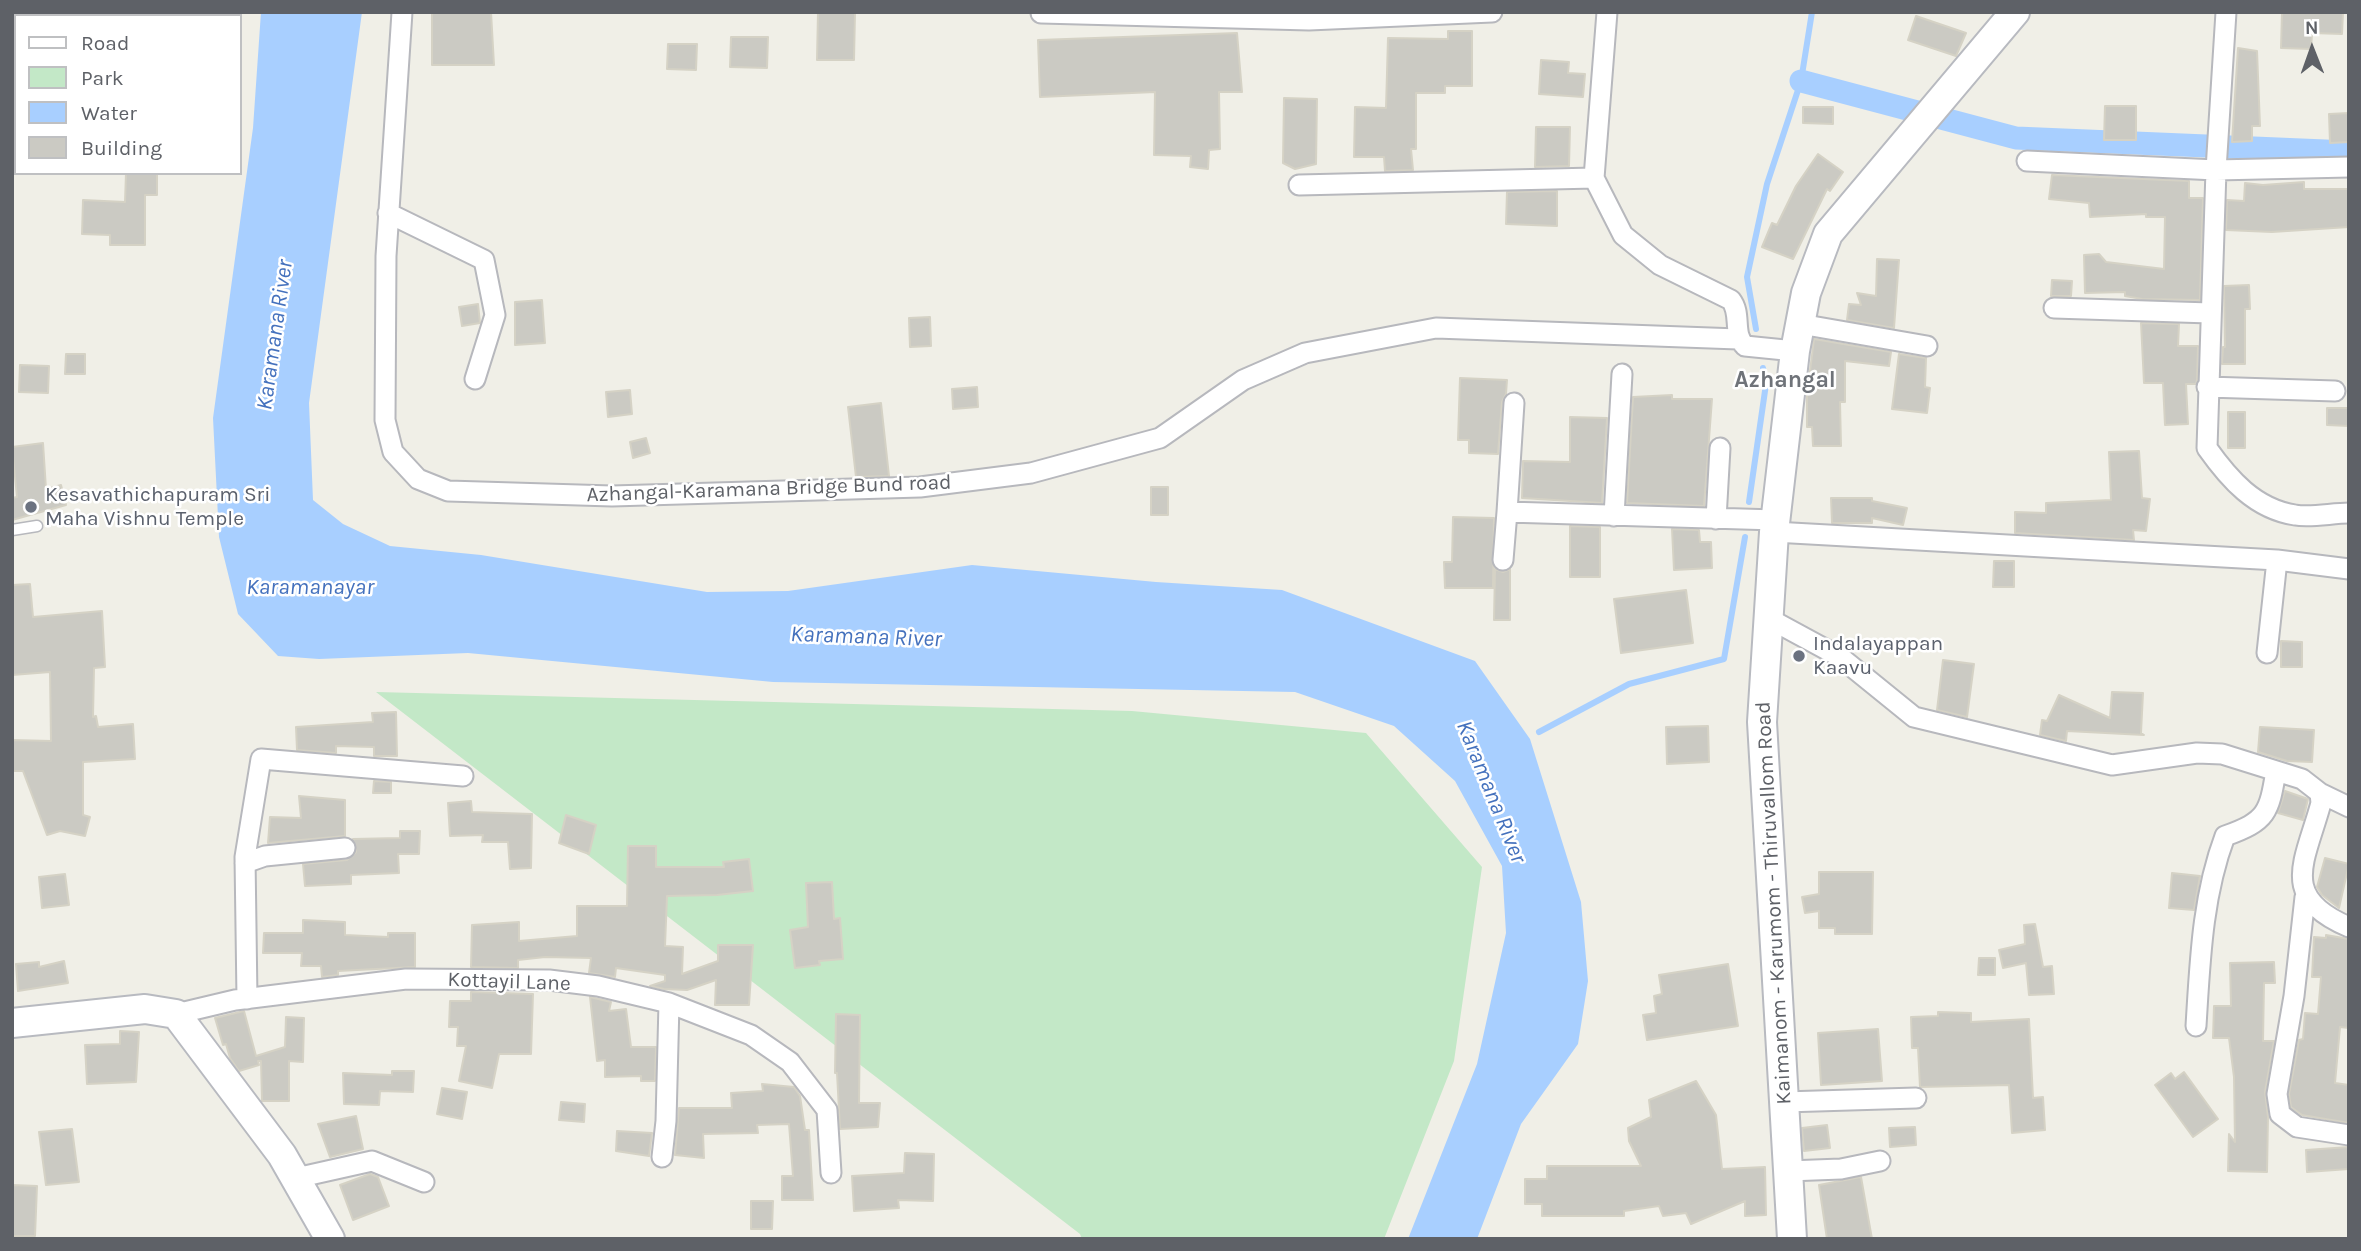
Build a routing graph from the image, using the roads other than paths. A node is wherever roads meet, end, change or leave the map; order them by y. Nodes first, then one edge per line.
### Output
1 (402, 12) edge
2 (1492, 12) edge
3 (1607, 12) edge
4 (2015, 12) edge
5 (2226, 12) edge
6 (1041, 13) edge
7 (2217, 155) junction
8 (2027, 161) dead end
9 (2349, 167) edge
10 (1594, 178) junction
11 (1299, 185) dead end
12 (388, 213) junction
13 (2054, 308) dead end
14 (2210, 313) junction
15 (1798, 338) junction
16 (1738, 339) junction
17 (1927, 346) dead end
18 (1622, 374) dead end
19 (475, 379) dead end
20 (2207, 387) junction
21 (2334, 391) dead end
22 (1514, 403) dead end
23 (1720, 448) dead end
24 (1507, 512) junction
25 (2349, 513) edge
26 (1614, 516) junction
27 (1716, 519) junction
28 (37, 526) dead end
29 (1775, 526) junction
30 (12, 530) edge
31 (1503, 560) dead end
32 (2277, 560) junction
33 (2349, 569) edge
34 (1768, 618) junction
35 (2267, 653) dead end
36 (2276, 771) junction
37 (463, 776) dead end
38 (2320, 793) junction
39 (2349, 807) edge
40 (345, 848) dead end
41 (245, 863) junction
42 (2305, 897) junction
43 (2349, 927) edge
44 (247, 999) junction
45 (669, 1003) junction
46 (176, 1014) junction
47 (12, 1023) edge
48 (2196, 1026) dead end
49 (1916, 1098) dead end
50 (1784, 1102) junction
51 (2349, 1135) edge
52 (662, 1157) dead end
53 (1880, 1161) dead end
54 (1788, 1171) junction
55 (831, 1173) dead end
56 (296, 1178) junction
57 (425, 1182) dead end
58 (330, 1239) edge
59 (1792, 1239) edge

1 - 12 street, Azhangal-Karamana Bridge Bund road
2 - 6 street
3 - 10 street
4 - 15 main road, Kaimanom - Karumom - Thiruvallom Road
5 - 7 street
7 - 8 street
7 - 9 street
7 - 14 street
10 - 11 street
10 - 16 street
12 - 16 street, Azhangal-Karamana Bridge Bund road
12 - 19 street
13 - 14 street
14 - 20 street
15 - 16 street, Azhangal-Karamana Bridge Bund road
15 - 17 street, Azhangal-Karamana Bridge Bund road
15 - 29 main road, Kaimanom - Karumom - Thiruvallom Road
18 - 26 street
20 - 21 street
20 - 25 street
22 - 24 street
23 - 27 street
24 - 26 street
24 - 31 street
26 - 27 street
27 - 29 street
28 - 30 lane
29 - 32 street
29 - 34 main road, Kaimanom - Karumom - Thiruvallom Road
32 - 33 street
32 - 35 street
34 - 36 street
34 - 50 main road, Kaimanom - Karumom - Thiruvallom Road
36 - 38 street
36 - 48 street
37 - 41 street
38 - 39 street
38 - 42 street
40 - 41 street
41 - 44 street
42 - 43 street
42 - 51 street
44 - 45 street, Kottayil Lane
44 - 46 street, Kottayil Lane
45 - 52 street
45 - 55 street, Kottayil Lane
46 - 47 main road
46 - 56 main road
49 - 50 street
50 - 54 main road, Kaimanom - Karumom - Thiruvallom Road
53 - 54 street
54 - 59 main road, Kaimanom - Karumom - Thiruvallom Road
56 - 57 street
56 - 58 main road

